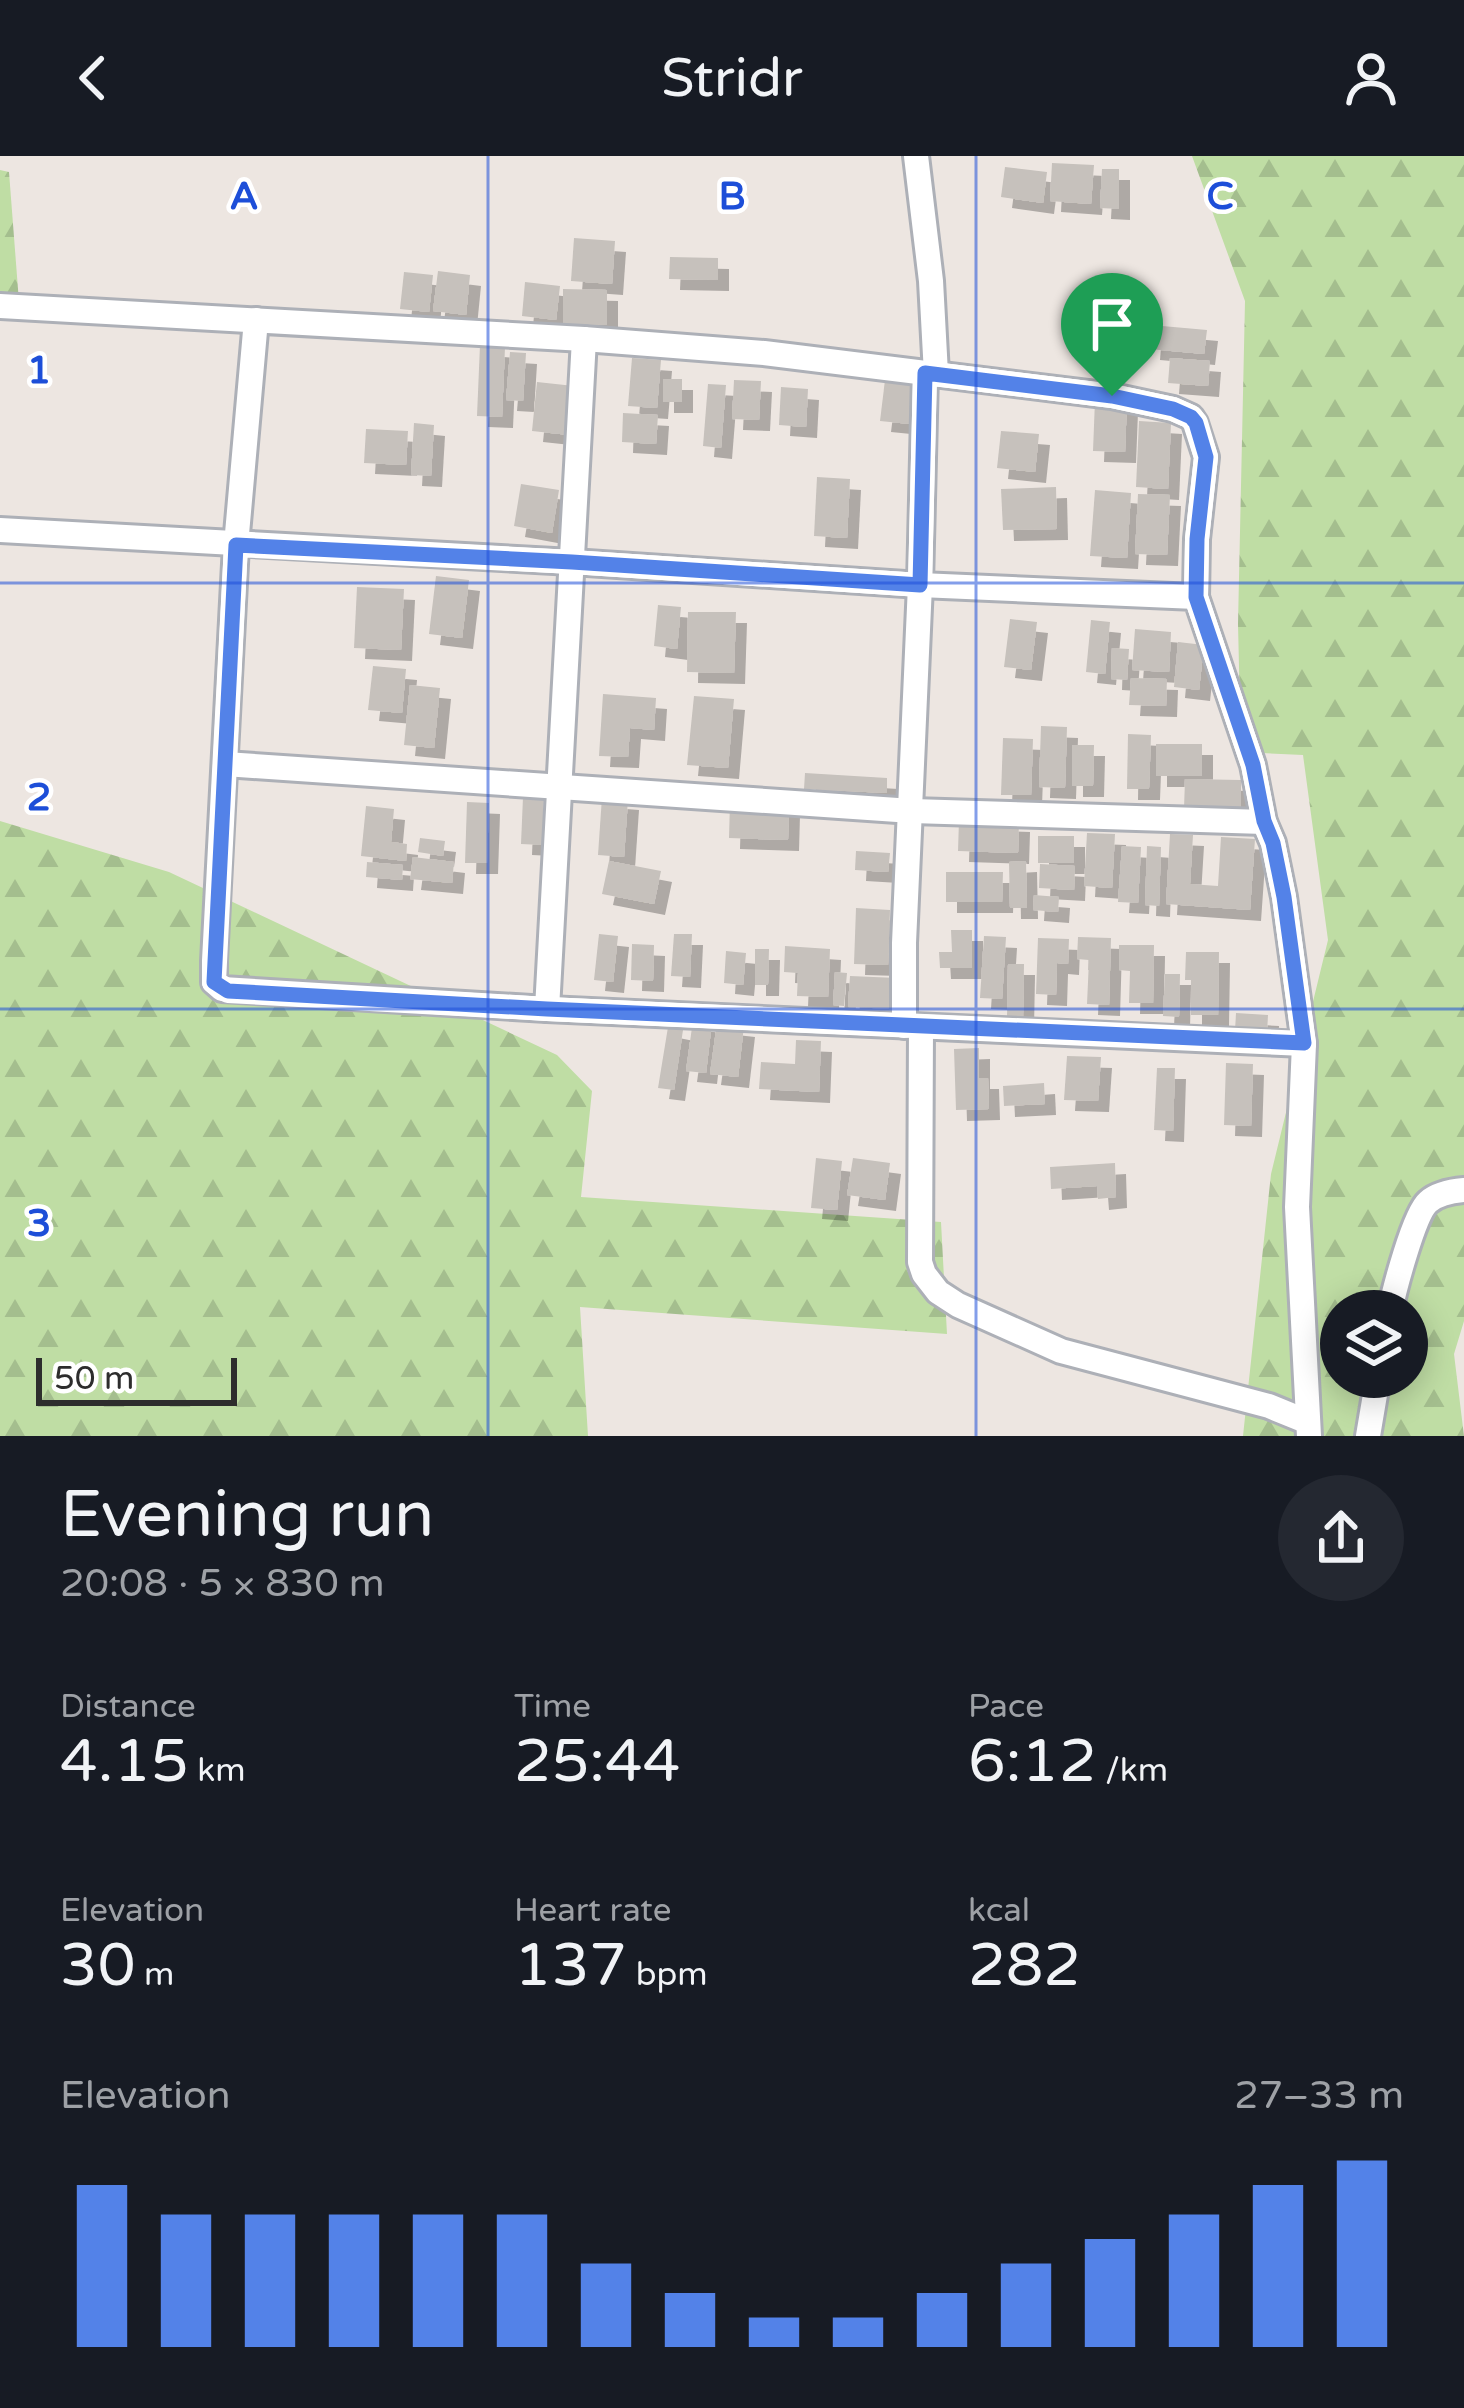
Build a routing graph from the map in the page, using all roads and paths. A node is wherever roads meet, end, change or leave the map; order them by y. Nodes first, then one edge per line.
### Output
1 (916, 156) edge
2 (0, 305) edge
3 (256, 320) junction
4 (584, 339) junction
5 (931, 373) junction
6 (0, 530) edge
7 (236, 545) junction
8 (572, 562) junction
9 (920, 585) junction
10 (1196, 597) junction
11 (225, 764) junction
12 (558, 786) junction
13 (912, 811) junction
14 (1264, 821) junction
15 (547, 1009) junction
16 (912, 1026) junction
17 (1304, 1043) junction
18 (1464, 1190) edge
19 (1396, 1290) edge
20 (1374, 1398) edge
21 (1309, 1429) edge
22 (1368, 1436) edge

1 - 5 street
2 - 3 street
3 - 4 street
3 - 7 street
4 - 5 street
4 - 8 street
5 - 9 street
5 - 10 street
6 - 7 street
7 - 8 street
7 - 11 street
8 - 9 street
8 - 12 street
9 - 10 street
9 - 13 street
10 - 14 street
11 - 12 street
11 - 15 street
12 - 13 street
12 - 15 street
13 - 14 street
13 - 16 street
14 - 17 street
15 - 16 street
16 - 17 street
16 - 21 street
17 - 21 street
18 - 19 street
20 - 22 street

